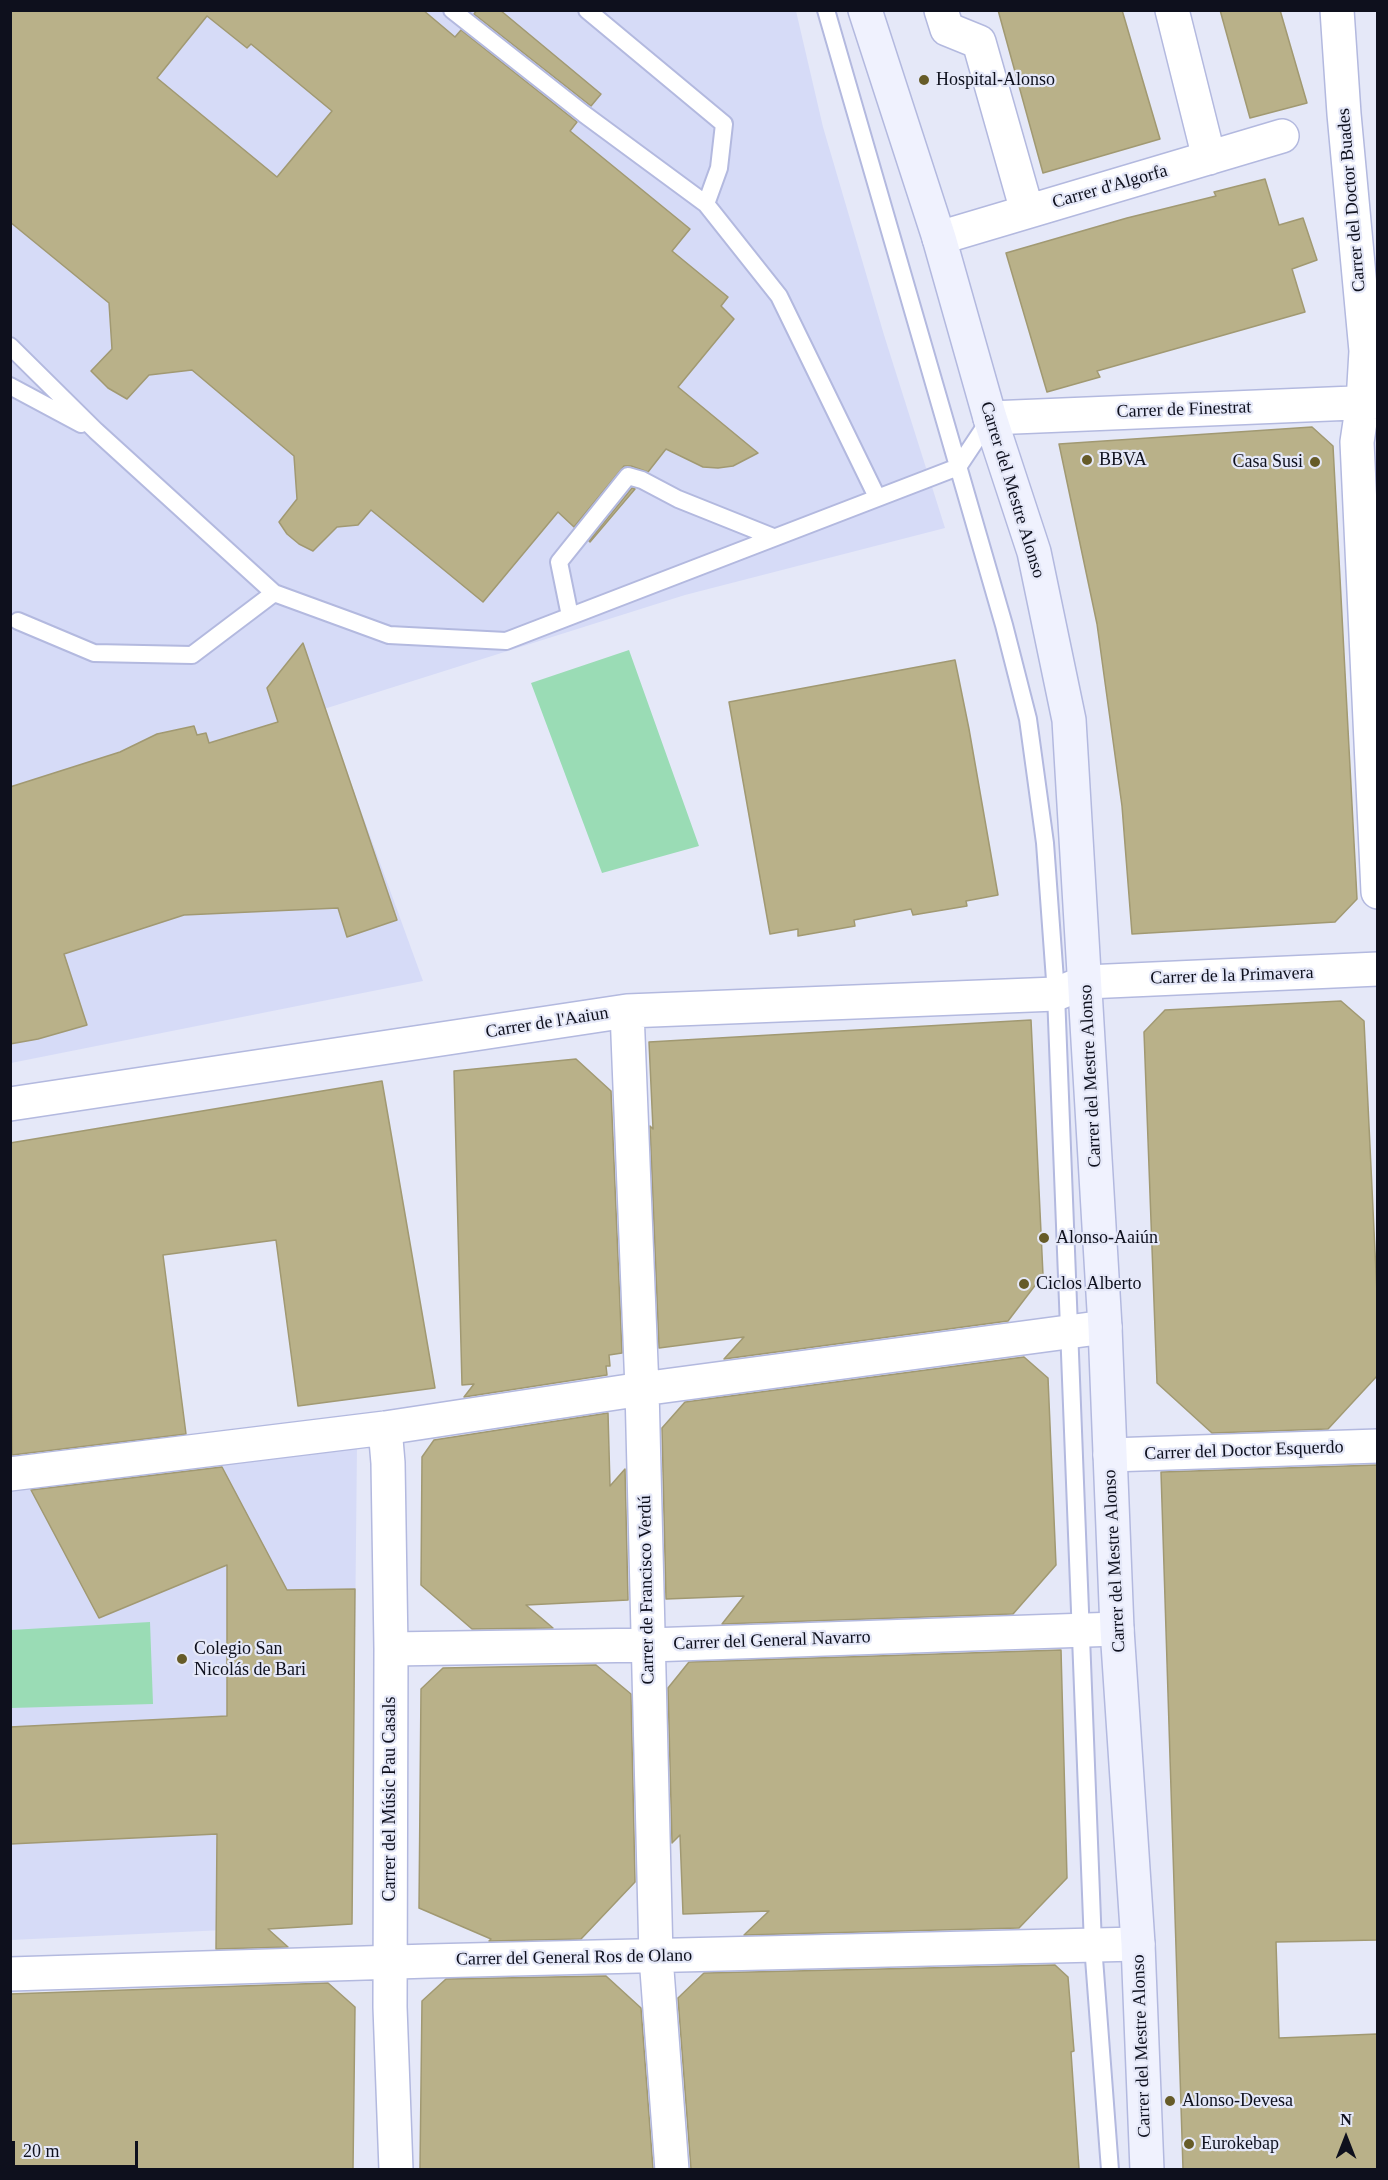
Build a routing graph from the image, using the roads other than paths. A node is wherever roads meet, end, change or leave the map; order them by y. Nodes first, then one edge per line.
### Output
1 (452, 10) edge
2 (587, 10) edge
3 (826, 10) edge
4 (866, 10) edge
5 (941, 10) edge
6 (1173, 10) edge
7 (1337, 10) edge
8 (1282, 136) dead end
9 (1209, 158) junction
10 (706, 204) junction
11 (1027, 211) junction
12 (939, 238) junction
13 (10, 346) edge
14 (10, 386) edge
15 (1370, 402) edge
16 (990, 418) junction
17 (96, 431) junction
18 (958, 466) junction
19 (877, 497) junction
20 (773, 537) junction
21 (274, 593) junction
22 (570, 616) junction
23 (18, 621) dead end
24 (1377, 892) edge
25 (1377, 969) edge
26 (1086, 982) junction
27 (1056, 994) junction
28 (627, 1011) junction
29 (10, 1104) edge
30 (1106, 1327) junction
31 (1069, 1331) junction
32 (642, 1389) junction
33 (385, 1428) junction
34 (1377, 1446) edge
35 (1110, 1455) junction
36 (10, 1474) edge
37 (1117, 1629) junction
38 (1080, 1631) junction
39 (649, 1645) junction
40 (391, 1649) junction
41 (1138, 1944) junction
42 (1093, 1945) junction
43 (657, 1957) junction
44 (390, 1963) junction
45 (10, 1974) edge
46 (396, 2169) edge
47 (672, 2169) edge
48 (1110, 2169) edge
49 (1147, 2169) edge

1 - 10 lane
2 - 10 lane
3 - 18 lane, Carrer del Mestre Alonso
4 - 12 main road, Carrer del Mestre Alonso
5 - 11 street
6 - 9 street
7 - 15 street, Carrer del Doctor Buades
8 - 9 street, Carrer d'Algorfa
9 - 11 street, Carrer d'Algorfa
10 - 19 lane
11 - 12 street, Carrer d'Algorfa
12 - 16 main road, Carrer del Mestre Alonso
13 - 17 lane
14 - 17 lane
15 - 16 street, Carrer de Finestrat
15 - 24 street, Carrer del Doctor Buades
16 - 18 lane
16 - 26 main road, Carrer del Mestre Alonso
17 - 21 lane
18 - 19 lane
18 - 27 lane, Carrer del Mestre Alonso
19 - 20 lane
20 - 22 lane
20 - 22 lane
21 - 22 lane
21 - 23 lane
25 - 26 street, Carrer de la Primavera
26 - 27 street, Carrer de l'Aaiun
26 - 30 main road, Carrer del Mestre Alonso
27 - 28 street, Carrer de l'Aaiun
27 - 31 lane, Carrer del Mestre Alonso
28 - 29 street, Carrer de l'Aaiun
28 - 32 street, Carrer de Francisco Verdú
30 - 31 street
30 - 35 main road, Carrer del Mestre Alonso
31 - 32 street
31 - 38 lane, Carrer del Mestre Alonso
32 - 33 street
32 - 39 street, Carrer de Francisco Verdú
33 - 36 street
33 - 40 street, Carrer del Músic Pau Casals
34 - 35 street, Carrer del Doctor Esquerdo
35 - 37 main road, Carrer del Mestre Alonso
37 - 38 street, Carrer del General Navarro
37 - 41 main road, Carrer del Mestre Alonso
38 - 39 street, Carrer del General Navarro
38 - 42 lane, Carrer del Mestre Alonso
39 - 40 street, Carrer del General Navarro
39 - 43 street, Carrer de Francisco Verdú
40 - 44 street, Carrer del Músic Pau Casals
41 - 42 street, Carrer del General Ros de Olano
41 - 49 main road, Carrer del Mestre Alonso
42 - 43 street, Carrer del General Ros de Olano
42 - 48 lane, Carrer del Mestre Alonso
43 - 44 street, Carrer del General Ros de Olano
43 - 47 street, Carrer de Francisco Verdú
44 - 45 street, Carrer del General Ros de Olano
44 - 46 street, Carrer del Músic Pau Casals

